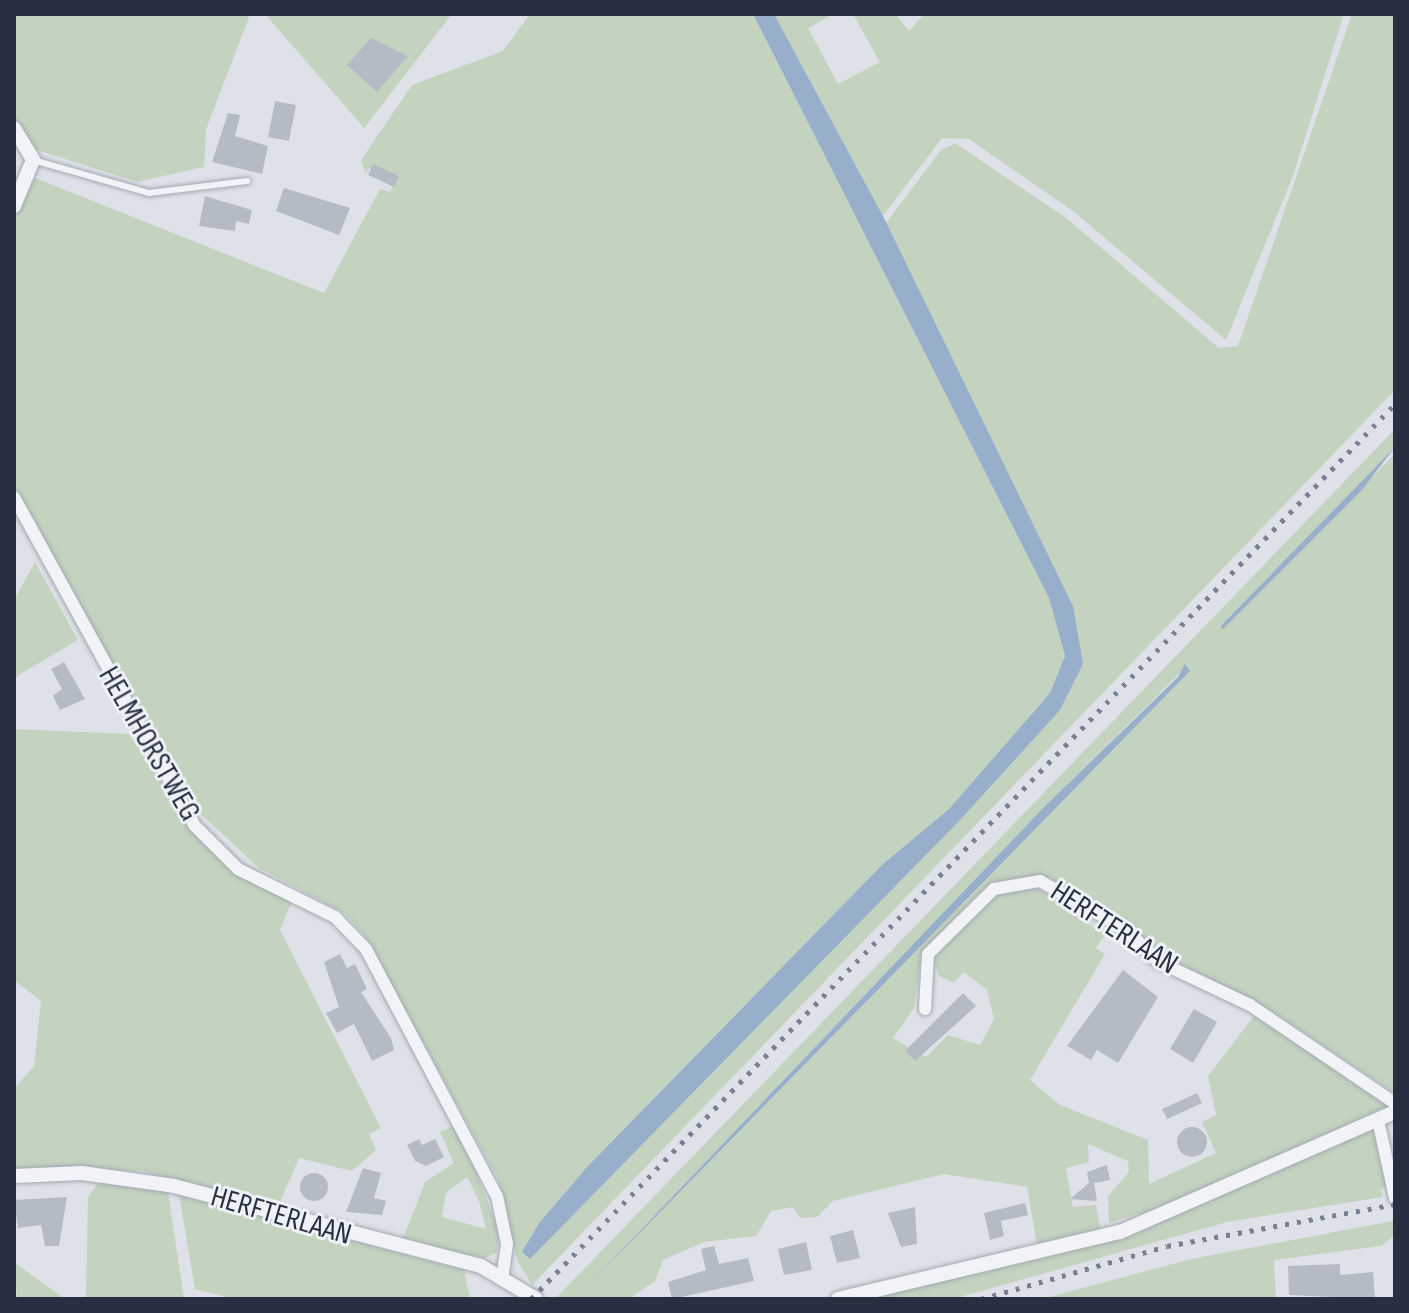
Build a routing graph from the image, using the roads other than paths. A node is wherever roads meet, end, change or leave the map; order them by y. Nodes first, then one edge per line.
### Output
1 (14, 128) edge
2 (33, 160) junction
3 (247, 181) dead end
4 (14, 206) edge
5 (14, 497) edge
6 (925, 1009) dead end
7 (1395, 1103) edge
8 (1395, 1112) edge
9 (1378, 1120) junction
10 (14, 1176) edge
11 (1395, 1198) edge
12 (503, 1273) junction
13 (536, 1299) edge
14 (838, 1299) edge

1 - 2 street
2 - 3 lane
2 - 4 street
5 - 12 street, HELMHORSTWEG
6 - 7 street, HERFTERLAAN
8 - 9 street
9 - 11 street
9 - 14 street
10 - 12 street, HERFTERLAAN
12 - 13 street, HERFTERLAAN

